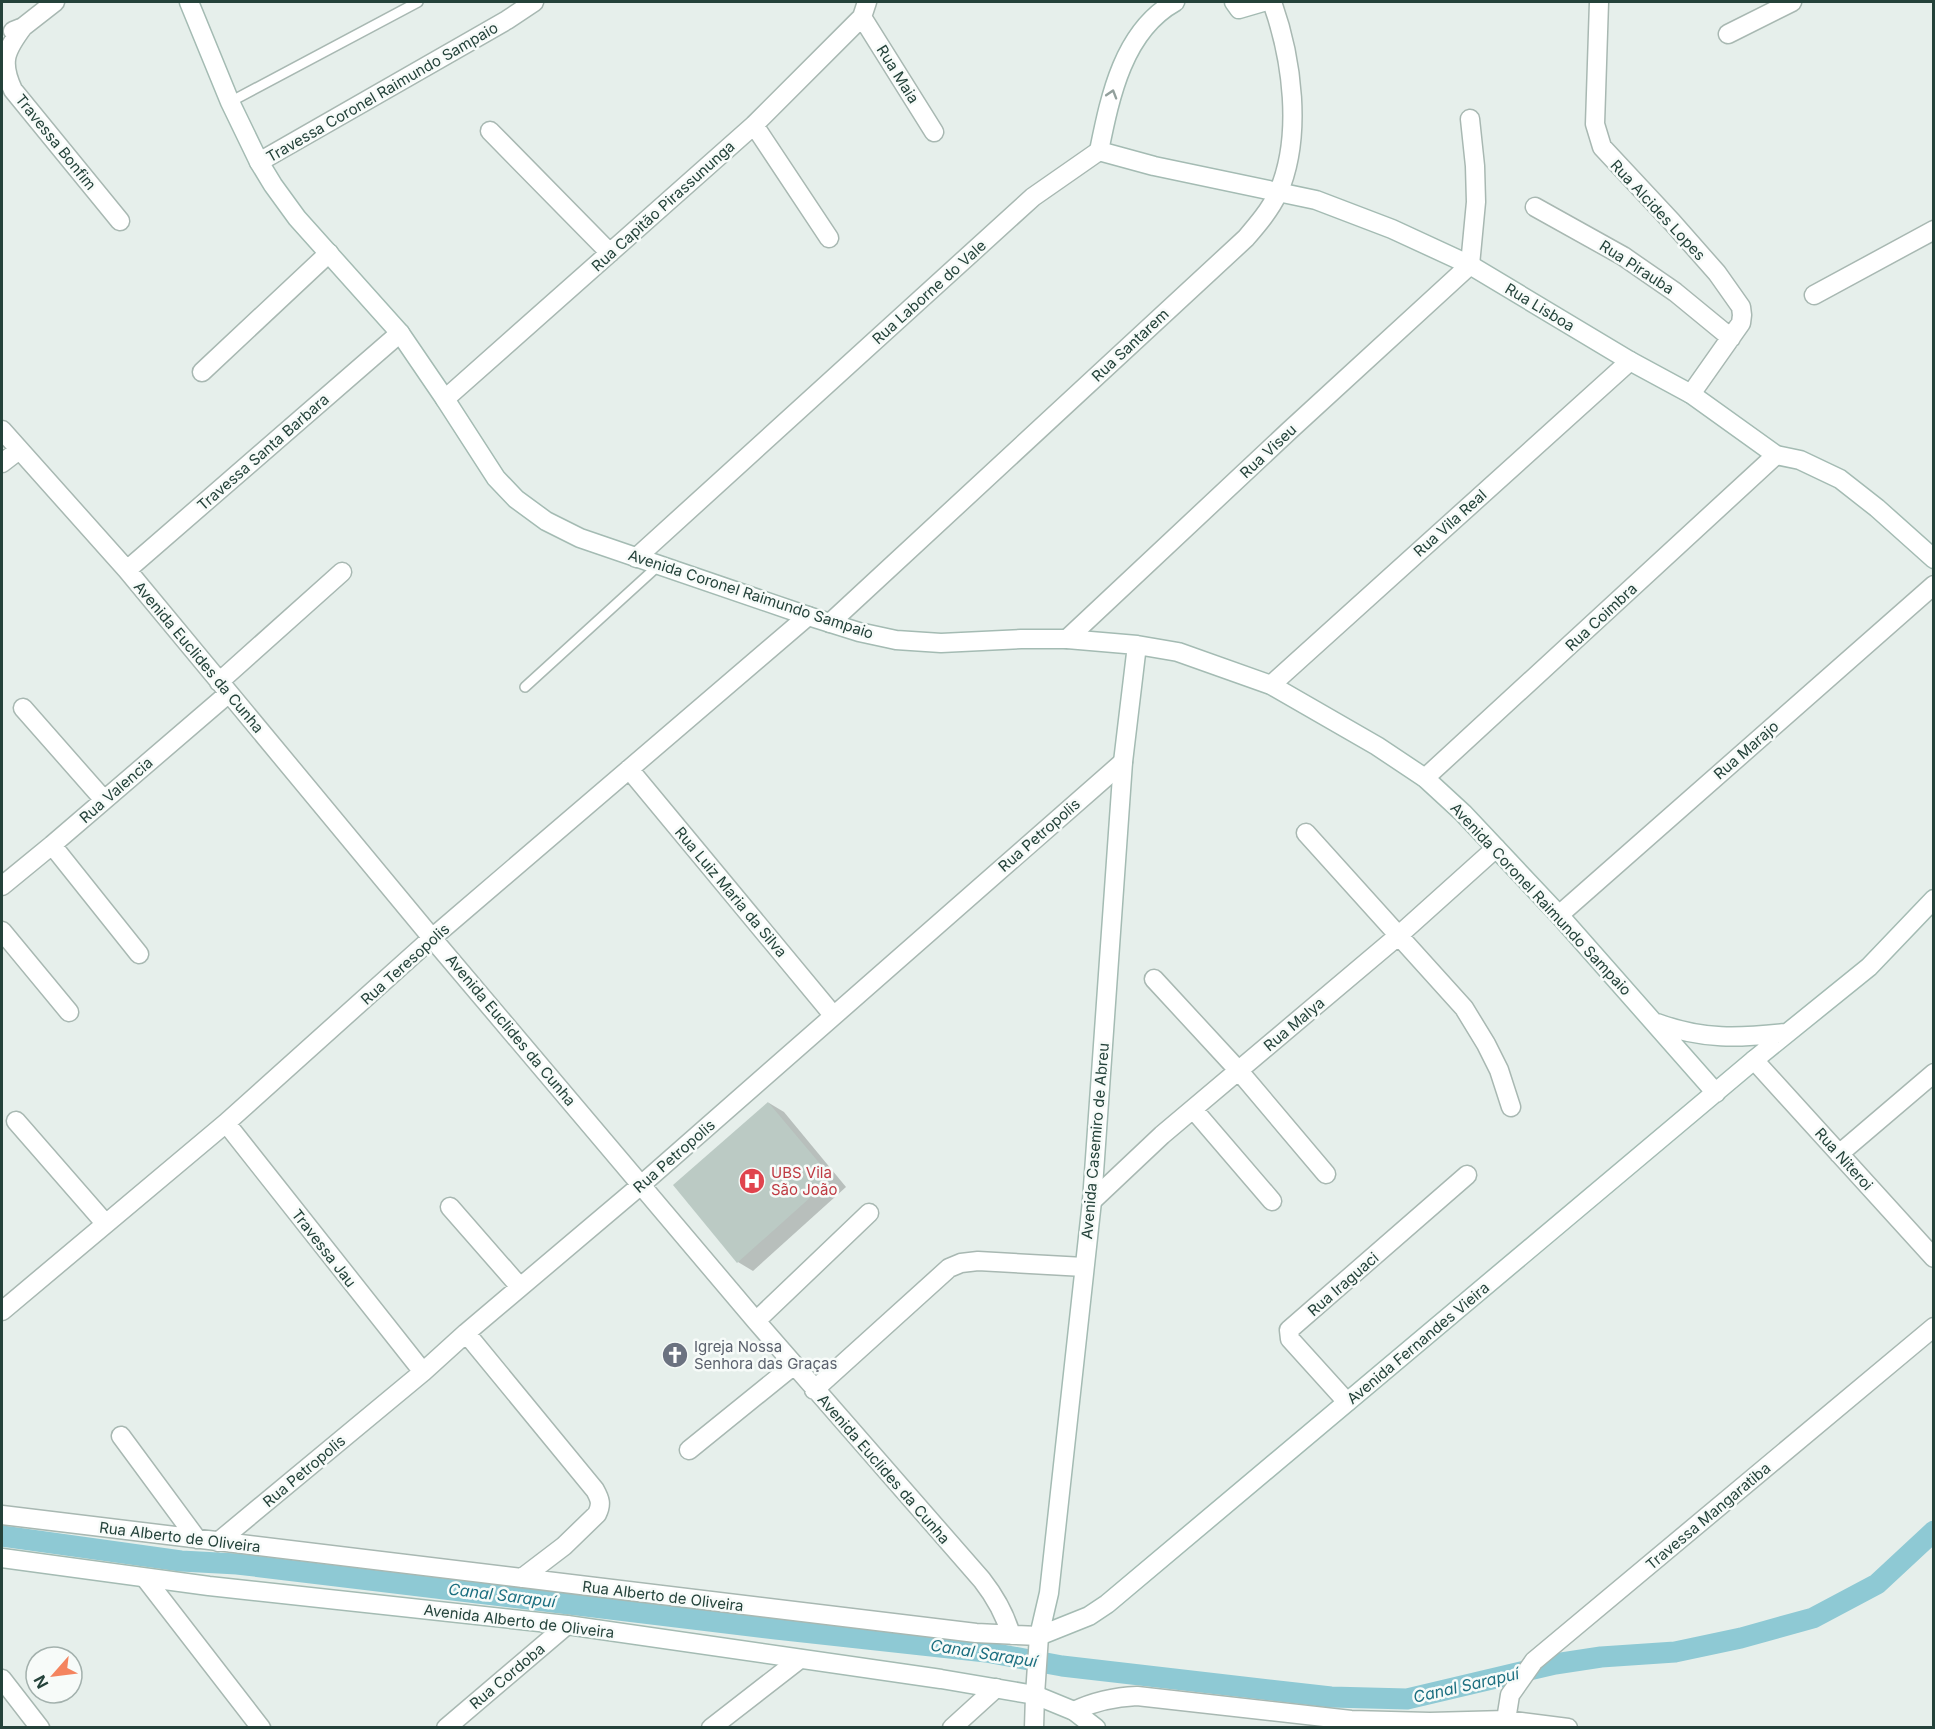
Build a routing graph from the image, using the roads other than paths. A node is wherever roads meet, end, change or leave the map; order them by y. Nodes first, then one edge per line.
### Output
1 (55, 2) edge
2 (189, 2) edge
3 (418, 2) edge
4 (534, 2) edge
5 (1175, 2) edge
6 (1234, 2) edge
7 (1263, 2) edge
8 (1272, 2) edge
9 (1599, 2) edge
10 (1792, 2) edge
11 (864, 9) edge
12 (9, 31) edge
13 (1728, 34) dead end
14 (230, 102) junction
15 (1470, 119) dead end
16 (754, 125) junction
17 (490, 131) dead end
18 (934, 132) dead end
19 (1100, 151) junction
20 (259, 162) junction
21 (1278, 192) junction
22 (1535, 207) dead end
23 (120, 221) dead end
24 (1934, 230) edge
25 (829, 238) dead end
26 (329, 253) junction
27 (610, 253) junction
28 (1470, 265) junction
29 (1814, 295) dead end
30 (400, 333) junction
31 (1731, 338) junction
32 (1630, 361) junction
33 (202, 372) dead end
34 (1691, 394) junction
35 (445, 399) junction
36 (2, 430) edge
37 (19, 450) junction
38 (1776, 455) junction
39 (2, 464) edge
40 (636, 558) junction
41 (1934, 559) edge
42 (659, 565) junction
43 (127, 570) junction
44 (342, 572) dead end
45 (1934, 585) edge
46 (808, 616) junction
47 (830, 623) junction
48 (1067, 639) junction
49 (1137, 645) junction
50 (1270, 685) junction
51 (525, 687) dead end
52 (224, 688) junction
53 (23, 708) dead end
54 (1123, 762) junction
55 (629, 769) junction
56 (1425, 778) junction
57 (104, 800) junction
58 (1306, 833) dead end
59 (52, 845) junction
60 (1496, 848) junction
61 (4, 878) edge
62 (1934, 899) edge
63 (1559, 915) junction
64 (2, 932) edge
65 (1398, 936) junction
66 (432, 938) junction
67 (139, 954) dead end
68 (1154, 979) dead end
69 (69, 1012) dead end
70 (833, 1016) junction
71 (1653, 1021) junction
72 (1786, 1033) junction
73 (1754, 1060) junction
74 (1239, 1071) junction
75 (1934, 1073) edge
76 (1716, 1093) junction
77 (1511, 1107) dead end
78 (1193, 1109) junction
79 (16, 1121) dead end
80 (225, 1123) junction
81 (1839, 1154) junction
82 (1326, 1174) dead end
83 (1467, 1175) dead end
84 (642, 1185) junction
85 (1092, 1201) junction
86 (1272, 1201) dead end
87 (450, 1207) dead end
88 (869, 1213) dead end
89 (105, 1223) junction
90 (1934, 1258) edge
91 (1084, 1267) junction
92 (520, 1287) junction
93 (2, 1311) edge
94 (756, 1321) junction
95 (1934, 1327) edge
96 (466, 1333) junction
97 (794, 1365) junction
98 (423, 1372) junction
99 (814, 1390) junction
100 (1347, 1402) junction
101 (121, 1436) dead end
102 (689, 1449) dead end
103 (2, 1515) edge
104 (197, 1539) junction
105 (218, 1542) junction
106 (2, 1558) edge
107 (145, 1578) junction
108 (522, 1578) junction
109 (567, 1625) junction
110 (1011, 1635) junction
111 (1038, 1642) junction
112 (800, 1659) junction
113 (2, 1679) edge
114 (1035, 1686) junction
115 (996, 1688) junction
116 (1074, 1711) junction
117 (1506, 1720) junction
118 (40, 1728) edge
119 (261, 1728) edge
120 (446, 1728) edge
121 (711, 1728) edge
122 (952, 1728) edge
123 (1034, 1728) edge
124 (1096, 1728) edge
125 (1568, 1728) edge

1 - 12 street, Travessa Bonfim
2 - 14 street, Avenida Coronel Raimundo Sampaio
3 - 14 lane
4 - 20 street, Travessa Coronel Raimundo Sampaio
19 -> 5 street
6 - 7 street
8 - 21 street, Rua Santarem
9 - 31 street, Rua Alcides Lopes
10 - 13 street
11 - 16 street, Rua Capitão Pirassununga
11 - 18 street, Rua Maia
12 - 23 street, Travessa Bonfim
14 - 20 street, Avenida Coronel Raimundo Sampaio
15 - 28 street
16 - 25 street
16 - 27 street, Rua Capitão Pirassununga
17 - 27 street
19 - 21 street, Rua Lisboa
19 - 40 street, Rua Laborne do Vale
20 - 26 street, Avenida Coronel Raimundo Sampaio
21 - 28 street, Rua Lisboa
21 - 47 street, Rua Santarem
22 - 31 street, Rua Pirauba
24 - 29 street
26 - 30 street, Avenida Coronel Raimundo Sampaio
26 - 33 street
27 - 35 street, Rua Capitão Pirassununga
28 - 32 street, Rua Lisboa
28 - 48 street, Rua Viseu
30 - 35 street, Avenida Coronel Raimundo Sampaio
30 - 43 street, Travessa Santa Barbara
31 - 34 street, Rua Alcides Lopes
32 - 34 street, Rua Lisboa
32 - 50 street, Rua Vila Real
34 - 38 street, Rua Lisboa
35 - 40 street, Avenida Coronel Raimundo Sampaio
36 - 37 street, Avenida Euclides da Cunha
37 - 39 street
37 - 43 street, Avenida Euclides da Cunha
38 - 41 street, Rua Lisboa
38 - 56 street, Rua Coimbra
40 - 42 street, Avenida Coronel Raimundo Sampaio
42 - 46 street, Avenida Coronel Raimundo Sampaio
42 - 51 lane
43 - 52 street, Avenida Euclides da Cunha
44 - 52 street, Rua Valencia
45 - 63 street, Rua Marajo
46 - 47 street, Avenida Coronel Raimundo Sampaio
46 - 55 street, Rua Teresopolis
47 - 48 street, Avenida Coronel Raimundo Sampaio
48 - 49 street, Avenida Coronel Raimundo Sampaio
49 - 50 street, Avenida Coronel Raimundo Sampaio
49 - 54 street, Avenida Casemiro de Abreu
50 - 56 street, Avenida Coronel Raimundo Sampaio
52 - 57 street, Rua Valencia
52 - 66 street, Avenida Euclides da Cunha
53 - 57 street
54 - 70 street, Rua Petropolis
54 - 85 street, Avenida Casemiro de Abreu
55 - 66 street, Rua Teresopolis
55 - 70 street, Rua Luiz Maria da Silva
56 - 60 street, Avenida Coronel Raimundo Sampaio
57 - 59 street, Rua Valencia
58 - 65 street
59 - 61 street, Rua Valencia
59 - 67 street
60 - 63 street, Avenida Coronel Raimundo Sampaio
60 - 65 street, Rua Malya
62 - 72 street, Avenida Fernandes Vieira
63 - 71 street, Avenida Coronel Raimundo Sampaio
64 - 69 street
65 - 74 street, Rua Malya
65 - 77 street
66 - 80 street, Rua Teresopolis
66 - 84 street, Avenida Euclides da Cunha
68 - 74 street
70 - 84 street, Rua Petropolis
71 - 72 street
71 - 76 street, Avenida Coronel Raimundo Sampaio
72 - 73 street, Avenida Fernandes Vieira
73 - 76 street, Avenida Fernandes Vieira
73 - 81 street, Rua Niteroi
74 - 78 street, Rua Malya
74 - 82 street
75 - 81 street
76 - 100 street, Avenida Fernandes Vieira
78 - 85 street, Rua Malya
78 - 86 street
79 - 89 street
80 - 89 street, Rua Teresopolis
80 - 98 street, Travessa Jau
81 - 90 street, Rua Niteroi
83 - 100 street, Rua Iraguaci
84 - 92 street, Rua Petropolis
84 - 94 street, Avenida Euclides da Cunha
85 - 91 street, Avenida Casemiro de Abreu
87 - 92 street
88 - 94 street
89 - 93 street, Rua Teresopolis
91 - 99 street
91 - 111 street, Avenida Casemiro de Abreu
92 - 96 street, Rua Petropolis
94 - 97 street, Avenida Euclides da Cunha
95 - 117 street, Travessa Mangaratiba
96 - 98 street, Rua Petropolis
96 - 108 street
97 - 99 street, Avenida Euclides da Cunha
97 - 102 street
98 - 105 street, Rua Petropolis
99 - 110 street, Avenida Euclides da Cunha
100 - 111 street, Avenida Fernandes Vieira
101 - 104 street
103 - 104 street, Rua Alberto de Oliveira
104 - 105 street, Rua Alberto de Oliveira
105 - 108 street, Rua Alberto de Oliveira
106 - 107 street, Avenida Alberto de Oliveira
107 - 109 street, Avenida Alberto de Oliveira
107 - 119 street
108 - 110 street, Rua Alberto de Oliveira
109 - 112 street, Avenida Alberto de Oliveira
109 - 120 street, Rua Cordoba
110 - 111 street, Rua Alberto de Oliveira
111 - 114 street, Avenida Casemiro de Abreu
112 - 115 street, Avenida Alberto de Oliveira
112 - 121 street
113 - 118 street
114 - 115 street, Avenida Alberto de Oliveira
114 - 116 street
114 - 123 street, Avenida Casemiro de Abreu
115 - 122 street
116 - 117 street
116 - 124 street
117 - 125 street

